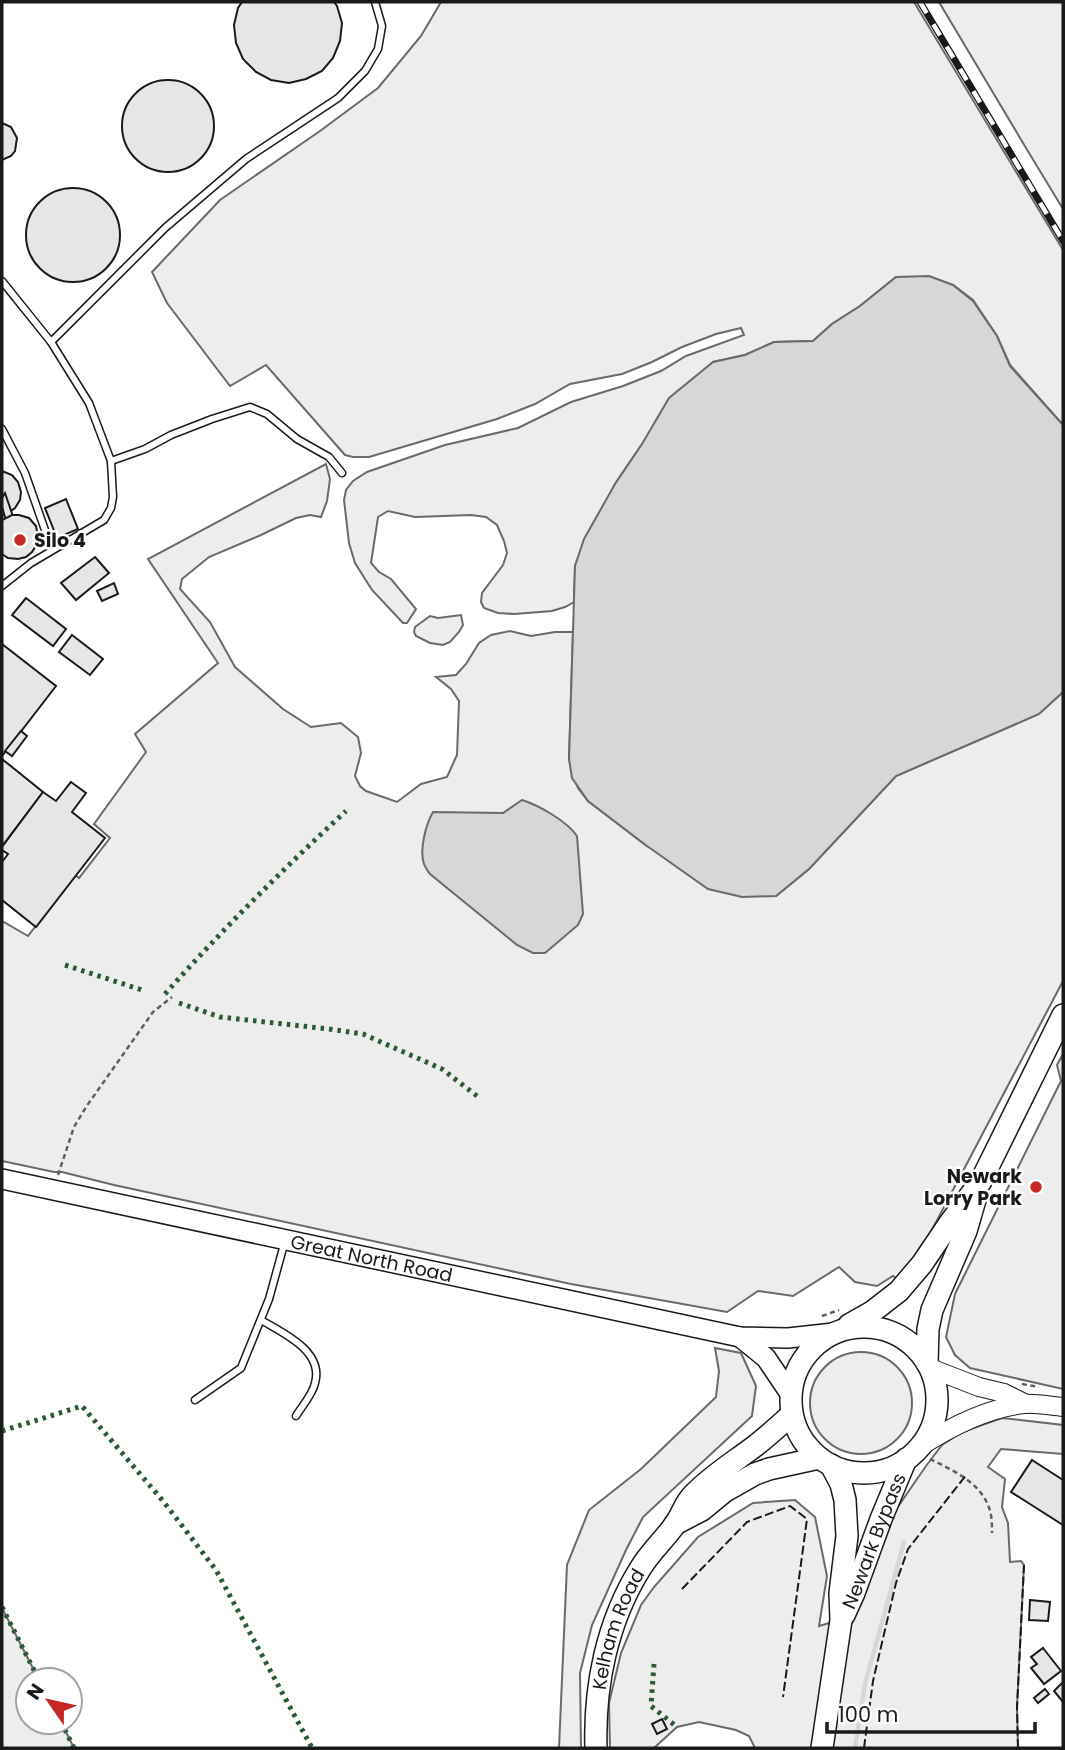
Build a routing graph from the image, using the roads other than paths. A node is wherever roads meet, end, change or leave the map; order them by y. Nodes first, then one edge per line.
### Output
1 (375, 2) edge
2 (2, 281) edge
3 (51, 342) junction
4 (2, 429) edge
5 (111, 461) junction
6 (342, 473) dead end
7 (52, 550) junction
8 (2, 586) edge
9 (1063, 1016) edge
10 (2, 1179) edge
11 (981, 1181) junction
12 (285, 1239) junction
13 (261, 1320) junction
14 (837, 1331) junction
15 (740, 1337) junction
16 (928, 1366) junction
17 (195, 1400) dead end
18 (1026, 1404) junction
19 (791, 1405) junction
20 (1063, 1407) edge
21 (296, 1416) dead end
22 (914, 1452) junction
23 (825, 1462) junction
24 (675, 1524) junction
25 (841, 1620) junction
26 (596, 1748) edge
27 (822, 1748) edge

1 - 3 lane
2 - 3 lane
3 - 5 lane
4 - 7 lane
5 - 6 lane
5 - 7 lane
7 - 8 lane
9 - 11 highway
10 - 12 main road, Great North Road
11 - 14 highway
11 - 16 highway
12 - 13 lane
12 - 15 main road, Great North Road
13 - 17 lane
13 - 21 lane
14 - 15 main road, Great North Road
14 - 16 highway
14 - 19 highway
15 - 19 main road, Great North Road
16 - 18 main road
16 - 22 highway
18 - 20 main road
18 - 22 main road
19 - 23 highway
19 - 24 highway, Kelham Road
22 - 23 highway
22 - 25 highway, Newark Bypass
23 - 24 highway, Kelham Road
23 - 25 highway, Newark Bypass
24 - 26 highway, Kelham Road
25 - 27 highway, Newark Bypass

